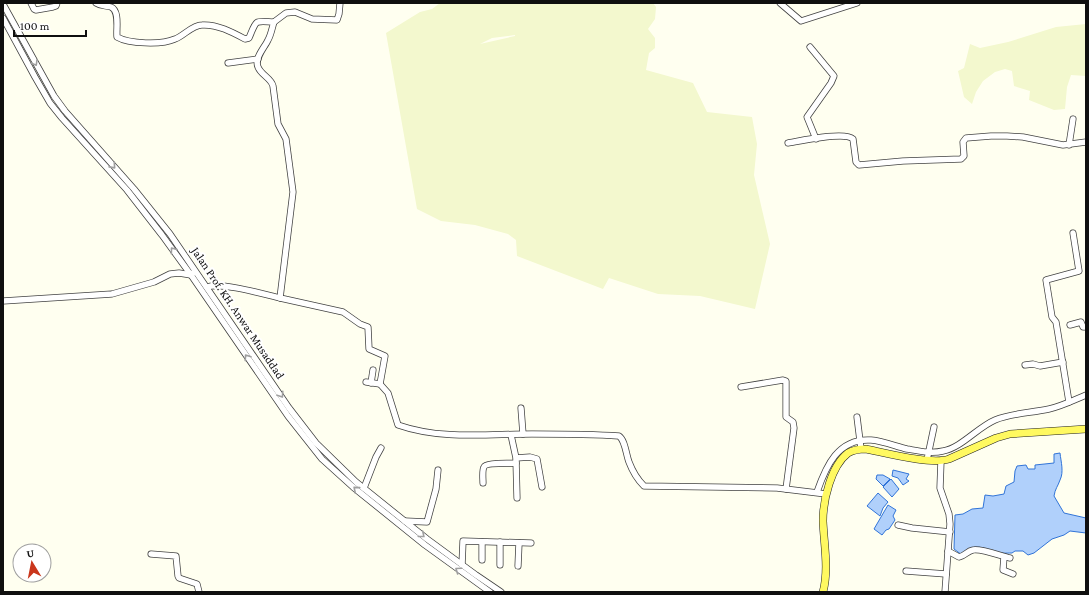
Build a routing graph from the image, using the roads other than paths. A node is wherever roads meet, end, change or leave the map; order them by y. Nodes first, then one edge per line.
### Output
1 (31, 3) edge
2 (57, 3) edge
3 (96, 3) edge
4 (340, 3) edge
5 (780, 3) edge
6 (857, 3) edge
7 (3, 4) edge
8 (3, 18) edge
9 (274, 22) junction
10 (23, 41) junction
11 (17, 44) junction
12 (810, 47) dead end
13 (258, 59) junction
14 (228, 63) dead end
15 (1073, 119) dead end
16 (816, 139) junction
17 (1086, 142) edge
18 (788, 143) dead end
19 (1069, 145) junction
20 (1073, 233) dead end
21 (1079, 269) junction
22 (1086, 270) edge
23 (194, 273) junction
24 (207, 287) junction
25 (280, 298) junction
26 (3, 301) edge
27 (1070, 325) dead end
28 (1086, 327) edge
29 (230, 328) junction
30 (1063, 362) junction
31 (1025, 365) dead end
32 (373, 370) dead end
33 (380, 384) junction
34 (741, 387) dead end
35 (1086, 395) edge
36 (1070, 402) junction
37 (521, 408) dead end
38 (857, 417) dead end
39 (934, 427) dead end
40 (1086, 430) edge
41 (523, 434) junction
42 (511, 435) junction
43 (861, 444) junction
44 (381, 448) dead end
45 (928, 456) junction
46 (516, 461) junction
47 (941, 461) junction
48 (334, 462) junction
49 (328, 465) junction
50 (438, 470) dead end
51 (483, 483) dead end
52 (542, 487) dead end
53 (364, 488) junction
54 (786, 488) junction
55 (821, 493) junction
56 (517, 498) dead end
57 (386, 510) junction
58 (405, 521) junction
59 (898, 524) dead end
60 (950, 532) junction
61 (482, 542) junction
62 (500, 542) junction
63 (519, 543) junction
64 (531, 543) dead end
65 (952, 553) junction
66 (151, 554) dead end
67 (482, 560) dead end
68 (462, 565) junction
69 (500, 565) dead end
70 (518, 566) dead end
71 (906, 571) dead end
72 (946, 574) junction
73 (1013, 574) dead end
74 (199, 592) edge
75 (490, 592) edge
76 (501, 592) edge
77 (823, 592) edge
78 (945, 592) edge

1 - 2 street
3 - 9 street
4 - 9 street
5 - 6 street
7 - 10 street, Jalan Prof. KH. Anwar Musaddad
8 - 11 street, Jalan Prof. KH. Anwar Musaddad
9 - 13 street
10 - 11 street
10 -> 23 street, Jalan Prof. KH. Anwar Musaddad
23 -> 11 street, Jalan Prof. KH. Anwar Musaddad
12 - 16 street
13 - 14 street
13 - 25 street
15 - 19 street
16 - 18 street
16 - 19 street
17 - 19 street
20 - 21 street
21 - 22 street
21 - 30 street
23 - 24 street, Jalan Prof. KH. Anwar Musaddad
23 - 26 street
23 - 29 street, Jalan Prof. KH. Anwar Musaddad
24 - 25 street
24 - 29 street, Jalan Prof. KH. Anwar Musaddad
25 - 33 street
27 - 28 street
29 -> 48 street, Jalan Prof. KH. Anwar Musaddad
49 -> 29 street, Jalan Prof. KH. Anwar Musaddad
30 - 31 street
30 - 36 street
32 - 33 street
33 - 42 street
34 - 54 street
35 - 36 street
36 - 45 street
37 - 41 street
38 - 43 street
39 - 45 street
40 - 47 main road
41 - 42 street
41 - 54 street
42 - 46 street
43 - 45 main road
43 - 55 main road
44 - 53 street
45 - 47 main road
46 - 51 street
46 - 52 street
46 - 56 street
47 - 60 street
48 - 49 street
48 - 53 street, Jalan Prof. KH. Anwar Musaddad
57 -> 49 street, Jalan Prof. KH. Anwar Musaddad
50 - 58 street
53 - 57 street, Jalan Prof. KH. Anwar Musaddad
54 - 55 street
55 - 77 main road
57 - 58 street, Jalan Prof. KH. Anwar Musaddad
75 -> 57 street, Jalan Prof. KH. Anwar Musaddad
58 -> 68 street, Jalan Prof. KH. Anwar Musaddad
59 - 60 street
60 - 65 street
61 - 62 street
61 - 67 street
61 - 68 street
62 - 63 street
62 - 69 street
63 - 64 street
63 - 70 street
65 - 72 street
65 - 73 street
66 - 74 street
68 - 76 street, Jalan Prof. KH. Anwar Musaddad
71 - 72 street
72 - 78 street

